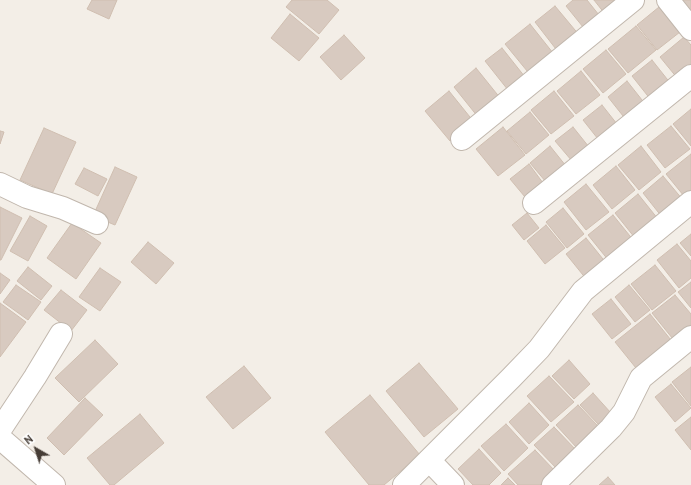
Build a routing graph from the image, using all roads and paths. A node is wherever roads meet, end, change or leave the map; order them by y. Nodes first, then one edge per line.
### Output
1 (632, 0) edge
2 (668, 0) edge
3 (691, 29) edge
4 (691, 76) edge
5 (462, 139) dead end
6 (0, 184) edge
7 (691, 202) edge
8 (534, 203) dead end
9 (97, 223) dead end
10 (61, 334) dead end
11 (691, 337) edge
12 (0, 430) edge
13 (0, 438) edge
14 (429, 460) junction
15 (54, 485) edge
16 (404, 485) edge
17 (454, 485) edge
18 (553, 485) edge

1 - 5 street
2 - 3 street
4 - 8 street
6 - 9 street
7 - 14 street
10 - 12 street
11 - 18 street
13 - 15 street
14 - 16 street
14 - 17 street

